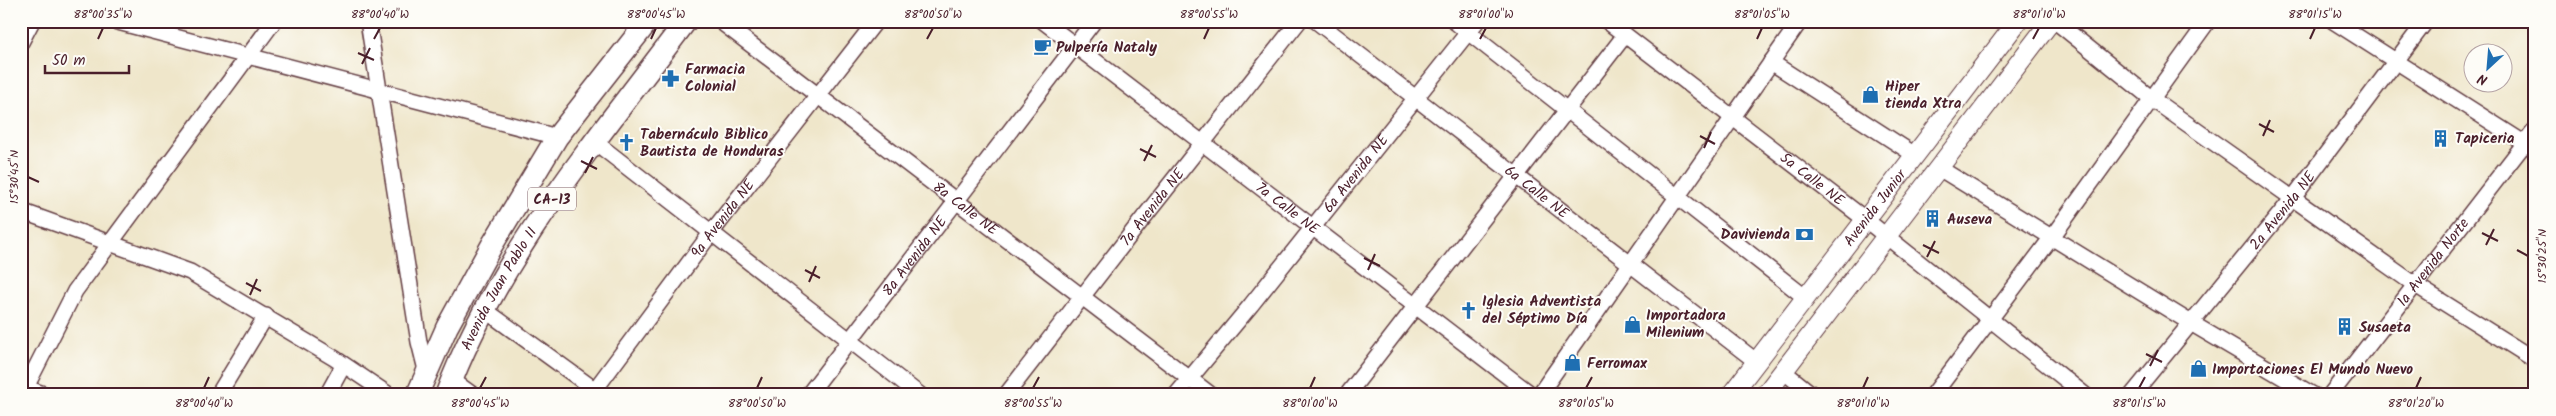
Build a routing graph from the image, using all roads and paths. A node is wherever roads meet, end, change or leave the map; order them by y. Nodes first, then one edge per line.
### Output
1 (32, 21) edge
2 (114, 21) edge
3 (274, 21) edge
4 (368, 21) edge
5 (648, 21) edge
6 (686, 21) edge
7 (720, 21) edge
8 (876, 21) edge
9 (1043, 21) edge
10 (1094, 21) edge
11 (1299, 21) edge
12 (1316, 21) edge
13 (1454, 21) edge
14 (1607, 21) edge
15 (1800, 21) edge
16 (2018, 21) edge
17 (2051, 21) edge
18 (2055, 21) edge
19 (2208, 21) edge
20 (2333, 21) edge
21 (2426, 21) edge
22 (1472, 27) edge
23 (1625, 35) junction
24 (21, 42) edge
25 (1075, 46) junction
26 (247, 56) junction
27 (2396, 60) junction
28 (1772, 62) junction
29 (379, 91) junction
30 (818, 96) junction
31 (1416, 98) junction
32 (2152, 99) junction
33 (1567, 110) junction
34 (1733, 117) junction
35 (2535, 130) edge
36 (557, 137) junction
37 (595, 142) junction
38 (1203, 144) junction
39 (2530, 146) edge
40 (1915, 155) junction
41 (1939, 168) junction
42 (1516, 176) junction
43 (1678, 196) junction
44 (2293, 198) junction
45 (956, 201) junction
46 (21, 211) edge
47 (1866, 220) junction
48 (1312, 227) junction
49 (711, 233) junction
50 (1886, 237) junction
51 (2052, 238) junction
52 (111, 243) junction
53 (1631, 263) junction
54 (2414, 284) junction
55 (1083, 297) junction
56 (1806, 298) junction
57 (1415, 307) junction
58 (485, 310) junction
59 (266, 316) junction
60 (1990, 320) junction
61 (2190, 323) junction
62 (850, 340) junction
63 (2535, 360) edge
64 (1757, 362) junction
65 (343, 366) junction
66 (1783, 370) junction
67 (1190, 378) junction
68 (424, 385) edge
69 (449, 387) edge
70 (23, 390) edge
71 (596, 393) edge
72 (46, 395) edge
73 (218, 395) edge
74 (327, 395) edge
75 (389, 395) edge
76 (473, 395) edge
77 (808, 395) edge
78 (920, 395) edge
79 (1006, 395) edge
80 (1176, 395) edge
81 (1211, 395) edge
82 (1347, 395) edge
83 (1532, 395) edge
84 (1539, 395) edge
85 (1732, 395) edge
86 (1765, 395) edge
87 (1813, 395) edge
88 (1933, 395) edge
89 (2085, 395) edge
90 (2132, 395) edge
91 (2313, 395) edge
92 (2330, 395) edge

1 - 24 street
2 - 26 street
3 - 26 street
4 - 29 street
5 - 36 highway, Avenida Juan Pablo II / CA-13
6 - 37 highway, Avenida Juan Pablo II / CA-13
7 - 30 street, 8a Calle NE
8 - 30 street, 9a Avenida NE
9 - 25 street, 7a Calle NE
10 - 25 street, 8a Avenida NE
11 - 38 street, 7a Avenida NE
12 - 31 street, 6a Calle NE
13 - 22 street
14 - 23 street, 5a Calle NE
15 - 28 street
16 - 40 main road, Avenida Junior
17 - 41 main road, Avenida Junior
18 - 32 street
19 - 32 street
20 - 27 street
21 - 27 street, 2a Avenida NE
22 - 31 street, 6a Avenida NE
22 - 33 street
23 - 33 street
23 - 34 street, 5a Calle NE
25 - 38 street, 7a Calle NE
25 - 45 street, 8a Avenida NE
26 - 29 street
26 - 52 street
27 - 39 street
27 - 44 street, 2a Avenida NE
28 - 34 street
28 - 40 street
29 - 36 street
29 - 68 street
30 - 45 street, 8a Calle NE
30 - 49 street, 9a Avenida NE
31 - 42 street, 6a Calle NE
31 - 48 street, 6a Avenida NE
32 - 44 street
32 - 51 street
33 - 42 street
33 - 43 street
34 - 43 street
34 - 47 street, 5a Calle NE
35 - 39 street, 1a Avenida Norte
36 - 68 highway, Avenida Juan Pablo II / CA-13
37 - 49 street
37 - 58 highway, Avenida Juan Pablo II / CA-13
38 - 48 street, 7a Calle NE
38 - 55 street, 7a Avenida NE
39 - 54 street, 1a Avenida Norte
40 - 47 main road, Avenida Junior
41 - 50 main road, Avenida Junior
41 - 51 street
42 - 53 street, 6a Calle NE
42 - 57 street
43 - 53 street
43 - 56 street
44 - 54 street
44 - 61 street, 2a Avenida NE
45 - 55 street, 8a Calle NE
45 - 62 street, 8a Avenida NE
46 - 52 street
47 - 50 street, 5a Calle NE
47 - 56 main road, Avenida Junior
48 - 57 street, 7a Calle NE
48 - 67 street, 6a Avenida NE
49 - 62 street
49 - 71 street, 9a Avenida NE
50 - 60 street, 5a Calle NE
50 - 66 main road, Avenida Junior
51 - 60 street
51 - 61 street
52 - 59 street
52 - 70 street
53 - 64 street, 6a Calle NE
53 - 84 street
54 - 63 street
54 - 92 street, 1a Avenida Norte
55 - 67 street, 8a Calle NE
55 - 79 street, 7a Avenida NE
56 - 64 main road, Avenida Junior
57 - 82 street
57 - 83 street, 7a Calle NE
58 - 69 highway, Avenida Juan Pablo II / CA-13
58 - 71 street
59 - 65 street
59 - 73 street
60 - 88 street
60 - 89 street, 5a Calle NE
61 - 90 street, 2a Avenida NE
61 - 91 street
62 - 77 street, 8a Avenida NE
62 - 78 street
64 - 85 main road, Avenida Junior
65 - 74 street
65 - 75 street
66 - 86 main road, Avenida Junior
66 - 87 street
67 - 80 street, 6a Avenida NE
67 - 81 street, 8a Calle NE
69 - 76 street
70 - 72 street

